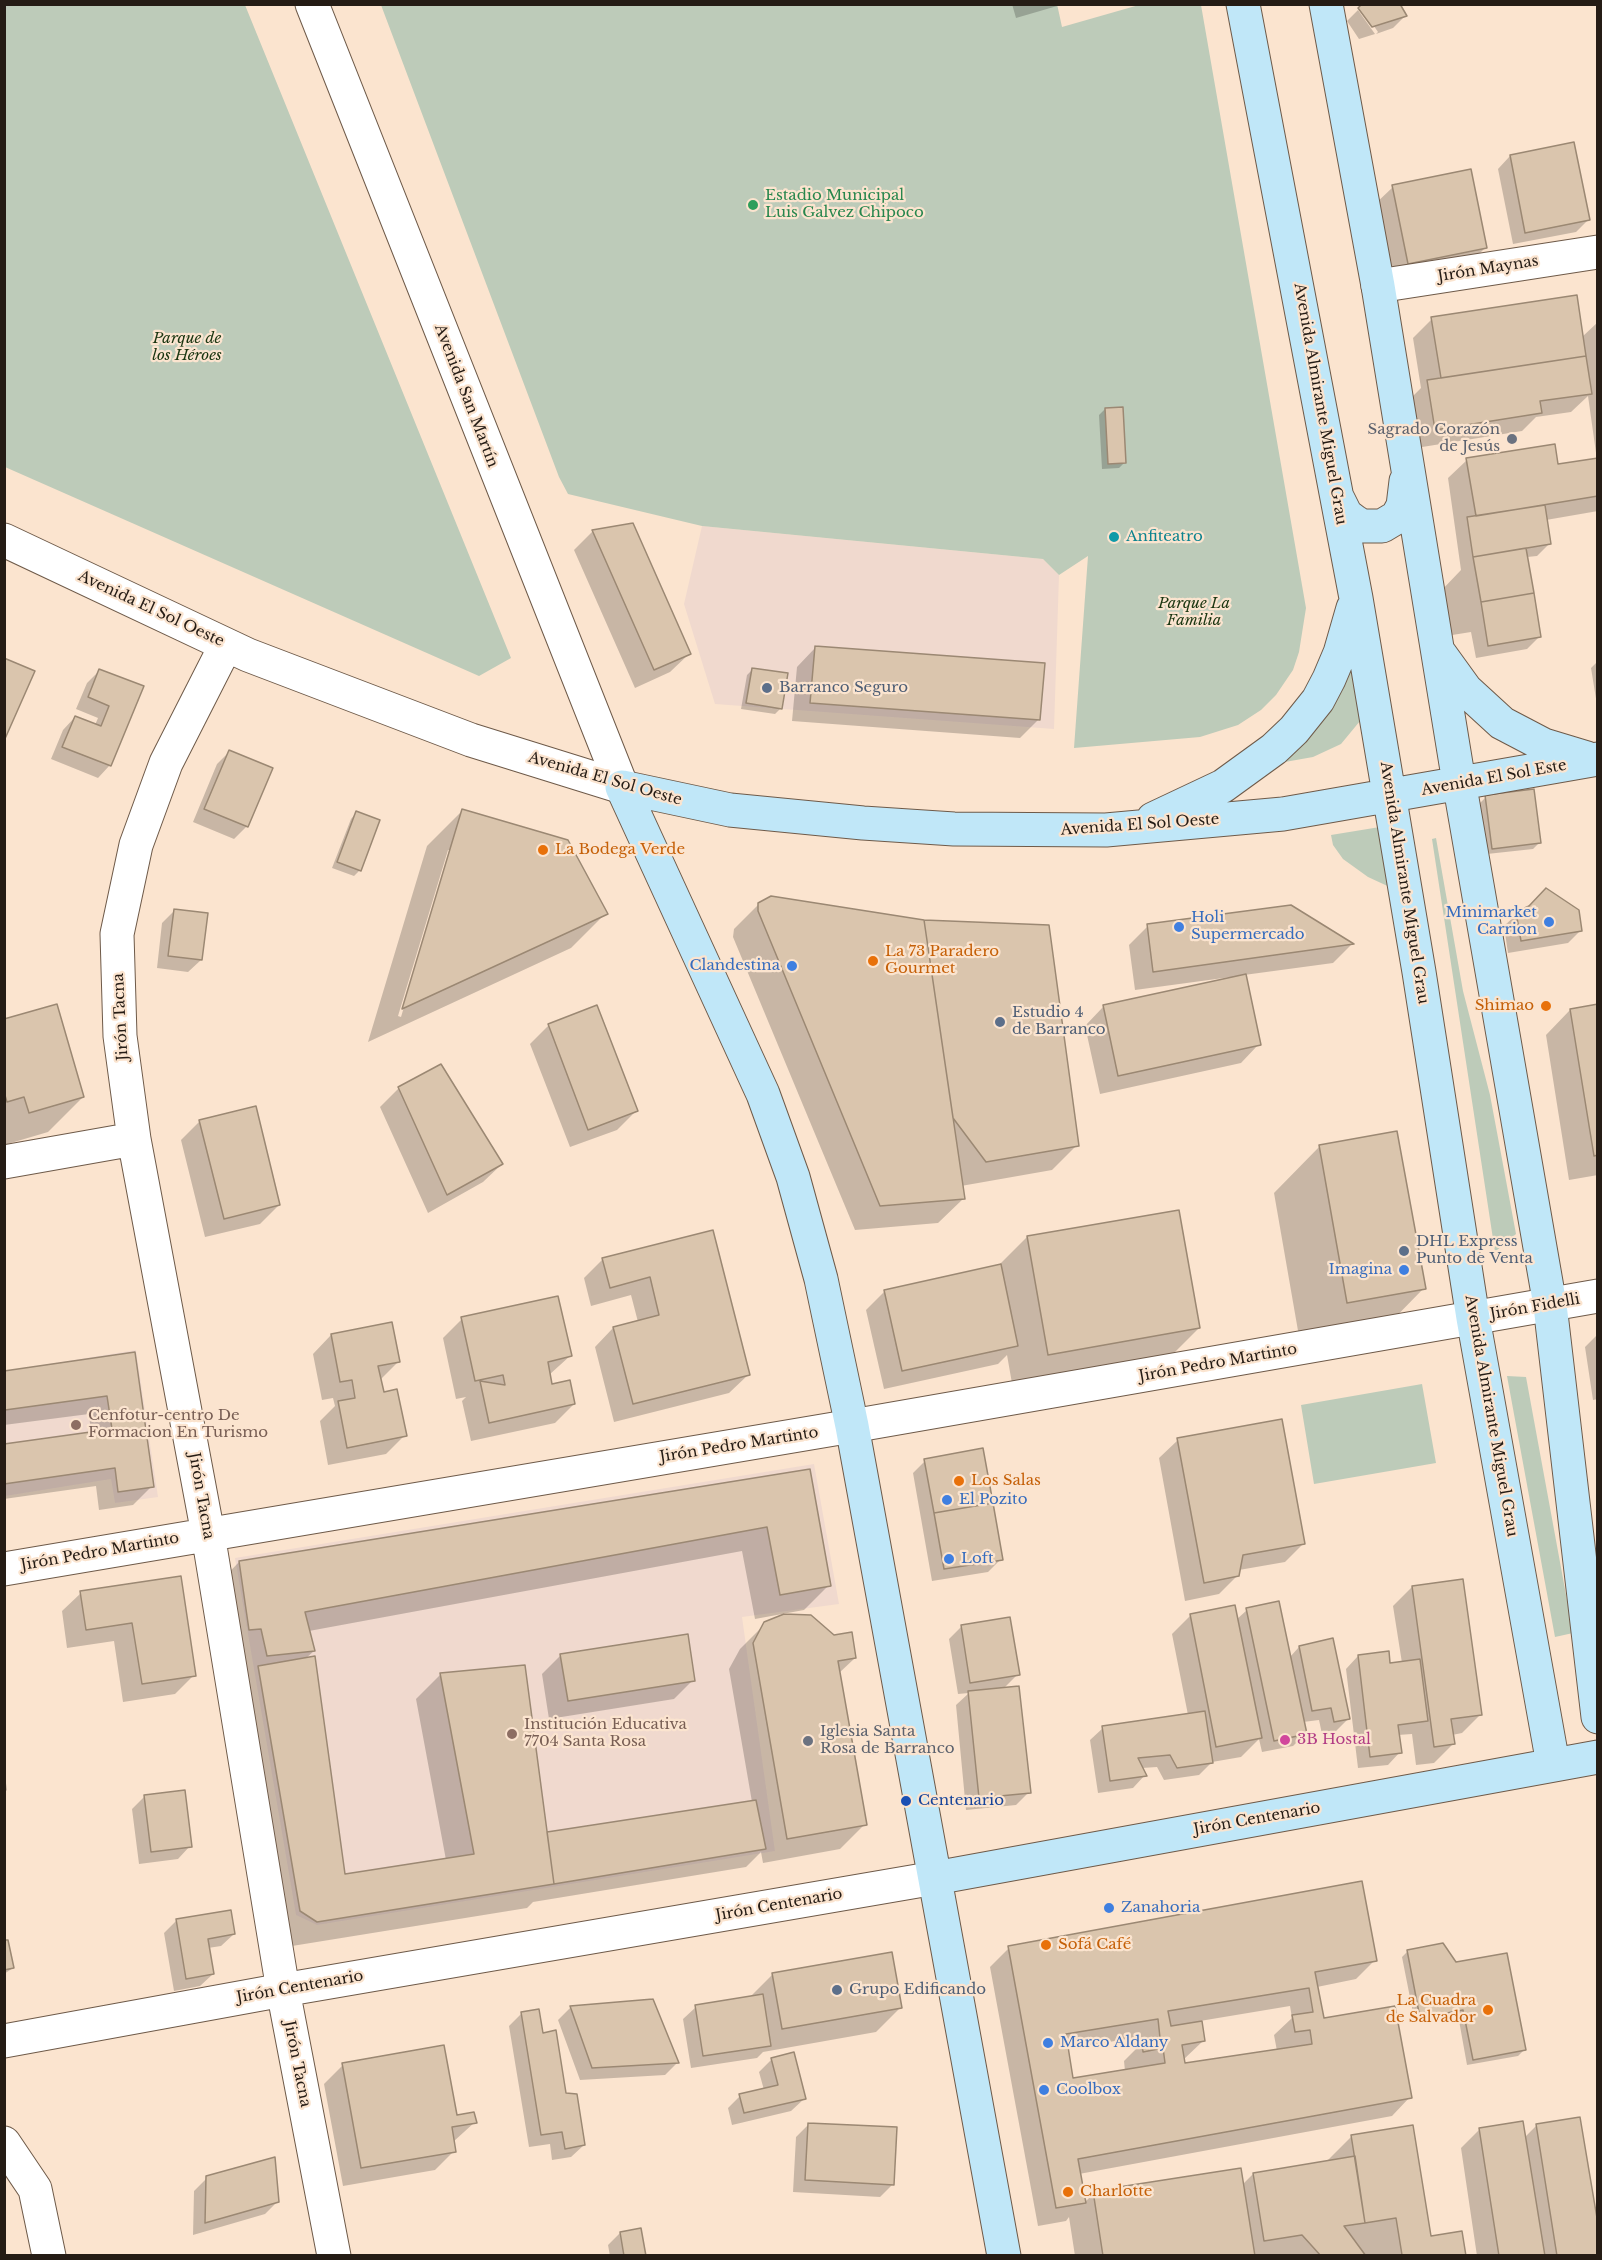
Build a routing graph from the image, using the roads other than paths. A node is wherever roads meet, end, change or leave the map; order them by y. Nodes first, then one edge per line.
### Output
1 (312, 4) edge
2 (1243, 4) edge
3 (1326, 4) edge
4 (1598, 252) edge
5 (1378, 286) junction
6 (1407, 458) junction
7 (1337, 497) junction
8 (4, 540) edge
9 (1356, 598) junction
10 (226, 645) junction
11 (1438, 651) junction
12 (1596, 759) edge
13 (1459, 785) junction
14 (622, 787) junction
15 (1390, 797) junction
16 (1133, 829) junction
17 (134, 1139) junction
18 (4, 1162) edge
19 (1598, 1296) edge
20 (1550, 1305) junction
21 (1473, 1318) junction
22 (852, 1426) junction
23 (208, 1534) junction
24 (4, 1569) edge
25 (1598, 1717) edge
26 (1598, 1757) edge
27 (1553, 1764) junction
28 (935, 1878) junction
29 (283, 1990) junction
30 (4, 2041) edge
31 (4, 2143) edge
32 (49, 2256) edge
33 (334, 2256) edge
34 (1004, 2256) edge

1 - 14 street, Avenida San Martín
2 - 7 main road, Avenida Almirante Miguel Grau
3 - 5 main road
4 - 5 street, Jirón Maynas
5 - 6 main road
6 - 7 main road
6 - 11 main road
7 - 9 main road, Avenida Almirante Miguel Grau
8 - 10 street, Avenida El Sol Oeste
9 - 15 main road, Avenida Almirante Miguel Grau
9 - 16 main road
10 - 14 street, Avenida El Sol Oeste
10 - 17 street, Jirón Tacna
11 - 12 main road
11 - 13 main road
12 - 13 main road, Avenida El Sol Este
13 - 15 main road, Avenida El Sol Este
13 - 20 main road
14 - 16 main road, Avenida El Sol Oeste
14 - 22 main road
15 - 16 main road, Avenida El Sol Oeste
15 - 21 main road, Avenida Almirante Miguel Grau
17 - 18 street
17 - 23 street, Jirón Tacna
19 - 20 street, Jirón Fidelli
20 - 21 street, Jirón Fidelli
20 - 25 main road
21 - 22 street, Jirón Pedro Martinto
21 - 27 main road, Avenida Almirante Miguel Grau
22 - 23 street, Jirón Pedro Martinto
22 - 28 main road
23 - 24 street, Jirón Pedro Martinto
23 - 29 street, Jirón Tacna
26 - 27 main road, Jirón Centenario
27 - 28 main road, Jirón Centenario
28 - 29 street, Jirón Centenario
28 - 34 main road
29 - 30 street, Jirón Centenario
29 - 33 street, Jirón Tacna
31 - 32 street

